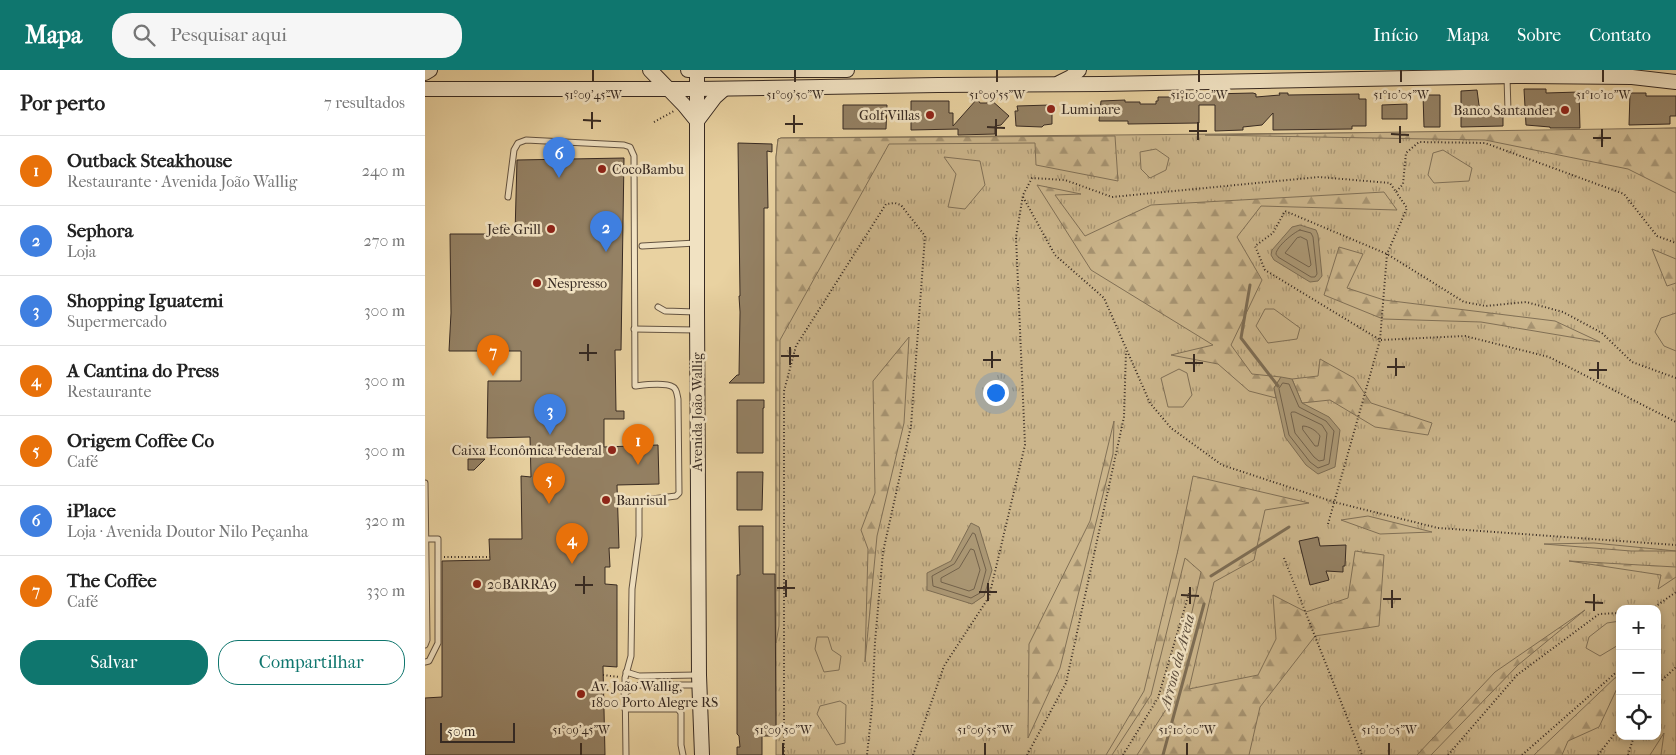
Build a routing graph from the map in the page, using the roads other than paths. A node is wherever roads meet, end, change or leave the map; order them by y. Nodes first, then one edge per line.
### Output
1 (429, 70) edge
2 (650, 70) edge
3 (688, 70) edge
4 (697, 70) edge
5 (712, 70) edge
6 (847, 70) edge
7 (1079, 70) edge
8 (425, 74) edge
9 (1512, 74) edge
10 (1676, 82) edge
11 (1056, 84) junction
12 (425, 89) edge
13 (697, 89) junction
14 (724, 89) junction
15 (668, 90) junction
16 (1508, 111) dead end
17 (697, 121) junction
18 (508, 197) dead end
19 (697, 243) junction
20 (642, 246) dead end
21 (658, 307) dead end
22 (697, 312) junction
23 (634, 329) junction
24 (697, 330) junction
25 (425, 483) edge
26 (426, 539) edge
27 (425, 645) edge
28 (425, 662) edge
29 (626, 672) junction
30 (699, 680) junction
31 (624, 693) junction
32 (625, 709) junction
33 (626, 755) edge
34 (683, 755) edge
35 (702, 755) edge

1 - 8 main road
2 - 15 main road
3 - 4 main road
4 - 5 main road
4 - 13 main road, Avenida João Wallig
5 - 6 main road
7 - 11 main road
9 - 10 main road
9 - 11 main road
9 - 16 lane
11 - 14 main road
12 - 15 main road
13 - 14 main road
13 - 15 main road
13 - 17 main road, Avenida João Wallig
14 - 17 main road
15 - 17 main road
17 - 19 main road, Avenida João Wallig
18 - 23 lane
19 - 20 lane
19 - 22 main road, Avenida João Wallig
21 - 22 lane
22 - 24 main road, Avenida João Wallig
23 - 24 lane
23 - 29 lane
24 - 30 main road, Avenida João Wallig
25 - 26 lane
26 - 27 lane
26 - 28 lane
29 - 30 lane
29 - 31 lane
30 - 31 lane
30 - 35 main road, Avenida João Wallig
31 - 32 lane
32 - 33 lane
32 - 34 lane

